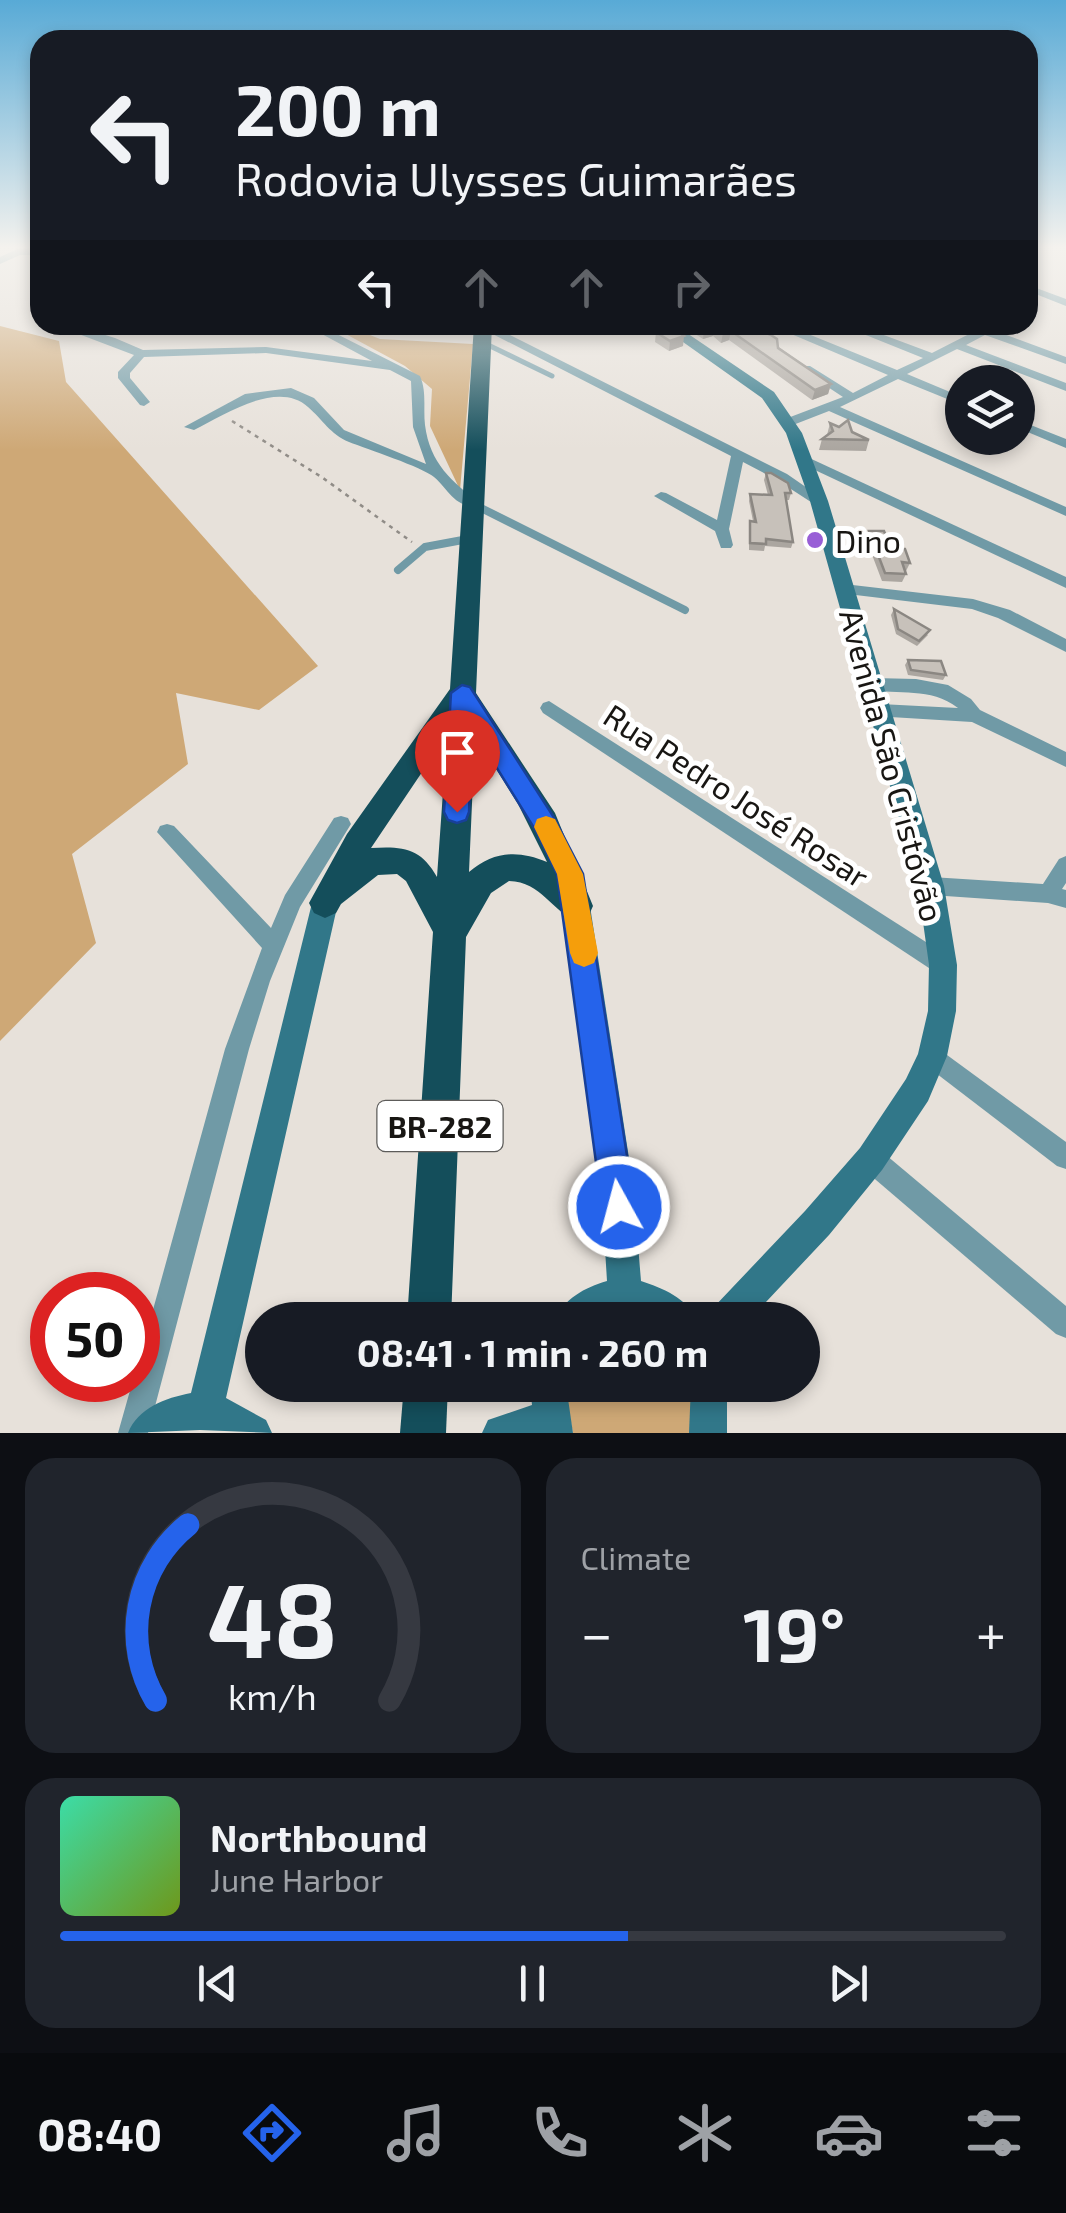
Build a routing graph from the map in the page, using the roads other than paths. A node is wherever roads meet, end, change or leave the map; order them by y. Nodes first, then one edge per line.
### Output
1 (89, 335) edge
2 (330, 335) edge
3 (482, 335) edge
4 (488, 335) edge
5 (490, 335) edge
6 (681, 335) edge
7 (801, 335) edge
8 (874, 335) edge
9 (976, 335) edge
10 (995, 335) edge
11 (956, 345) junction
12 (141, 354) junction
13 (930, 356) junction
14 (1066, 361) edge
15 (796, 362) edge
16 (391, 367) junction
17 (898, 374) junction
18 (552, 376) dead end
19 (1066, 387) edge
20 (945, 394) edge
21 (852, 398) junction
22 (144, 402) dead end
23 (830, 407) junction
24 (789, 422) junction
25 (190, 427) dead end
26 (1035, 431) edge
27 (1066, 444) edge
28 (738, 454) junction
29 (805, 460) junction
30 (439, 474) junction
31 (661, 496) dead end
32 (819, 501) junction
33 (472, 504) junction
34 (1066, 512) edge
35 (722, 529) junction
36 (470, 540) junction
37 (726, 545) dead end
38 (398, 570) dead end
39 (1066, 583) edge
40 (844, 589) junction
41 (685, 610) dead end
42 (1066, 646) edge
43 (873, 684) junction
44 (462, 693) junction
45 (549, 708) dead end
46 (880, 711) junction
47 (974, 715) junction
48 (1066, 760) edge
49 (341, 824) dead end
50 (167, 832) dead end
51 (1066, 865) edge
52 (930, 886) junction
53 (1057, 896) edge
54 (325, 903) junction
55 (577, 906) junction
56 (451, 932) junction
57 (273, 945) junction
58 (943, 964) junction
59 (932, 1056) junction
60 (1066, 1157) edge
61 (870, 1159) junction
62 (625, 1294) junction
63 (430, 1302) edge
64 (598, 1302) edge
65 (652, 1302) edge
66 (743, 1302) edge
67 (1066, 1324) edge
68 (425, 1402) edge
69 (710, 1402) edge
70 (205, 1410) junction
71 (551, 1412) edge
72 (134, 1433) edge
73 (147, 1433) edge
74 (253, 1433) edge
75 (423, 1433) edge
76 (501, 1433) edge
77 (708, 1433) edge

1 - 12 street
2 - 16 street
3 - 33 highway, BR-282
4 - 18 lane
5 - 28 street
6 - 24 main road, Avenida São Cristóvão
7 - 17 street
8 - 13 street
9 - 11 street
10 - 14 street
11 - 13 street
11 - 19 street
12 - 16 street
12 - 22 street
13 - 17 street
15 - 21 street
16 - 30 street
17 - 20 street
17 - 21 street
21 - 23 street
23 - 24 street
23 - 34 street
24 - 29 main road, Avenida São Cristóvão
25 - 30 street
26 - 27 street
28 - 32 street
28 - 35 street
29 - 32 main road, Avenida São Cristóvão
29 - 39 street
30 - 33 street
31 - 35 street
32 - 40 main road, Avenida São Cristóvão
33 - 36 highway, BR-282
33 - 41 lane
35 - 37 street
36 - 38 lane
36 - 44 highway, BR-282
40 - 42 street
40 - 43 main road, Avenida São Cristóvão
43 - 46 main road, Avenida São Cristóvão
43 - 47 street
44 - 54 highway
44 - 55 highway
44 - 56 highway, BR-282
45 - 58 street, Rua Pedro José Rosar
46 - 47 street
46 - 52 main road, Avenida São Cristóvão
47 - 48 street
49 - 57 street
50 - 57 street
51 - 53 street
52 - 53 street
52 - 58 main road, Avenida São Cristóvão
54 - 56 highway
54 - 70 main road
55 - 56 highway
55 - 62 main road
56 - 63 highway, BR-282
57 - 72 street
58 - 59 main road, Avenida São Cristóvão
59 - 60 street
59 - 61 main road, Avenida São Cristóvão
61 - 66 main road, Avenida São Cristóvão
61 - 67 street
62 - 64 main road
62 - 65 main road
68 - 75 highway
69 - 77 main road
70 - 73 main road
70 - 74 main road
71 - 76 main road

